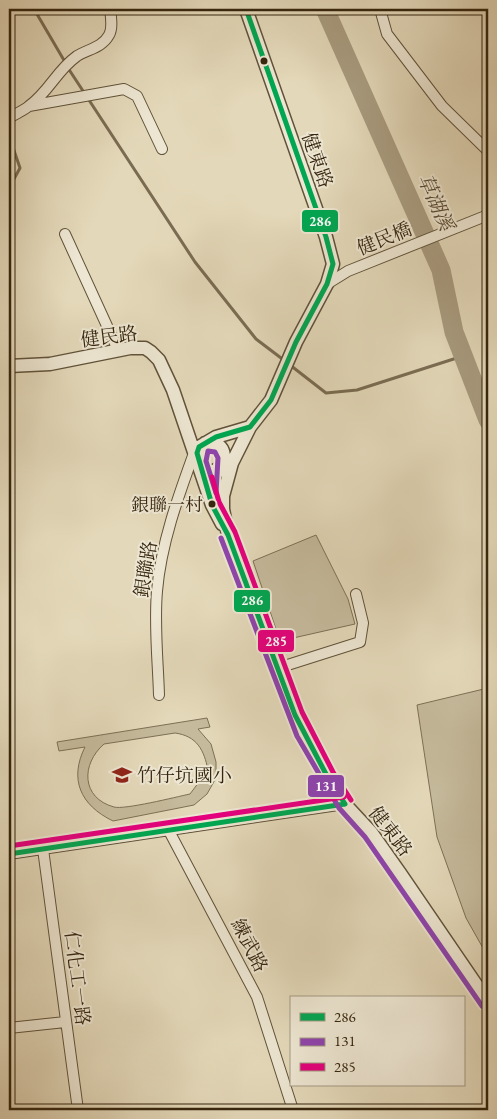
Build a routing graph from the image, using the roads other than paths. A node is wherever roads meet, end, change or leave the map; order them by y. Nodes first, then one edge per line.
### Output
1 (110, 9) edge
2 (246, 9) edge
3 (380, 9) edge
4 (29, 106) junction
5 (9, 117) edge
6 (162, 149) dead end
7 (488, 151) edge
8 (488, 215) edge
9 (65, 234) dead end
10 (327, 284) junction
11 (118, 350) junction
12 (9, 366) edge
13 (184, 422) junction
14 (250, 427) junction
15 (210, 440) junction
16 (196, 458) junction
17 (224, 464) junction
18 (224, 486) junction
19 (228, 534) junction
20 (356, 594) dead end
21 (278, 668) junction
22 (159, 695) dead end
23 (345, 804) junction
24 (170, 831) junction
25 (42, 849) junction
26 (9, 854) edge
27 (488, 1002) edge
28 (65, 1022) junction
29 (9, 1028) edge
30 (78, 1110) edge
31 (293, 1110) edge

1 - 4 street
2 - 10 street, 健東路
3 - 7 street
4 - 5 street
4 - 6 street
8 - 10 street, 健民橋
9 - 11 street
10 - 14 street, 健東路
11 - 12 street, 健民路
11 - 13 street, 健民路
13 - 15 street, 健東路
13 - 16 street, 健民路
14 - 15 street
14 - 18 street, 健東路
15 - 16 street
15 - 17 street, 健東路
16 - 17 street
16 - 19 street, 健東路
16 - 22 street, 銀聯路
17 - 18 street, 健東路
18 - 19 street, 健東路
19 - 21 street, 健東路
20 - 21 street
21 - 23 street, 健東路
23 - 24 street
23 - 27 street, 健東路
24 - 25 street
24 - 31 street, 練武路
25 - 26 street
25 - 28 street, 仁化工一路
28 - 29 street
28 - 30 street, 仁化工一路

